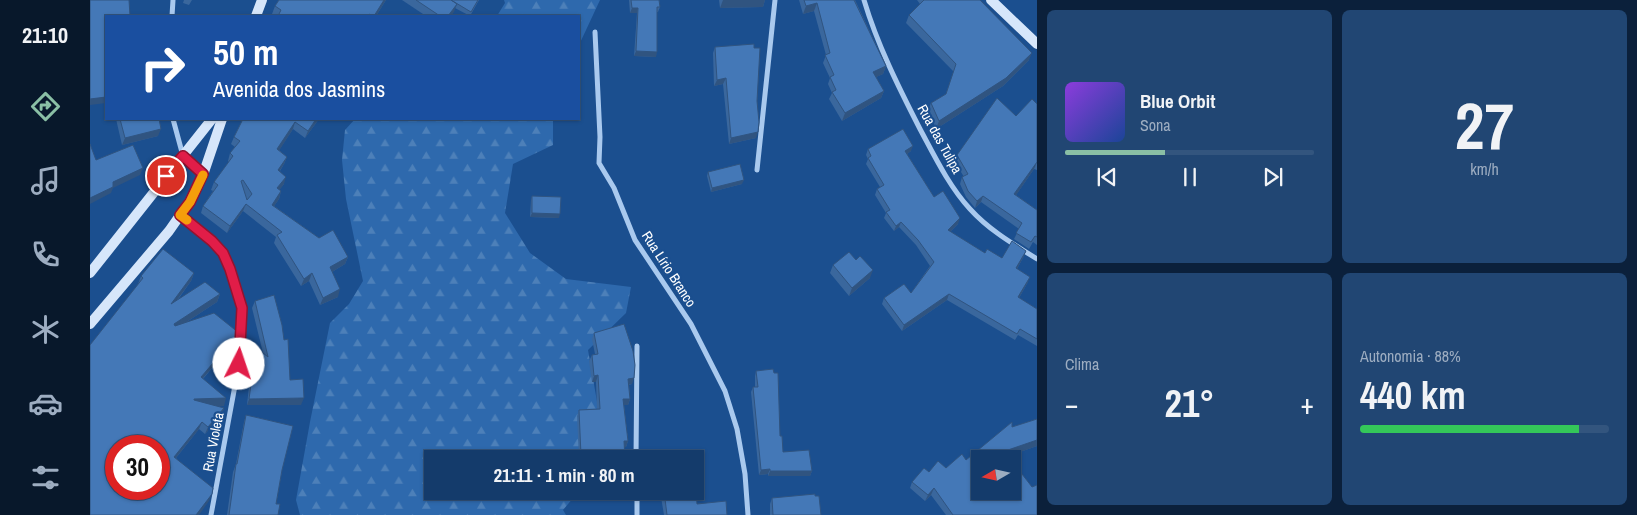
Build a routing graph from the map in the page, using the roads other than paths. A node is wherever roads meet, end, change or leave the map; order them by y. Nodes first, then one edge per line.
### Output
1 (173, 0) edge
2 (262, 0) edge
3 (775, 0) edge
4 (864, 0) edge
5 (991, 0) edge
6 (172, 15) edge
7 (256, 15) edge
8 (595, 32) dead end
9 (1037, 44) edge
10 (174, 120) edge
11 (211, 120) edge
12 (222, 120) edge
13 (183, 156) junction
14 (757, 170) dead end
15 (203, 174) junction
16 (180, 215) junction
17 (1037, 259) edge
18 (90, 273) edge
19 (90, 324) edge
20 (636, 346) dead end
21 (636, 450) edge
22 (637, 500) edge
23 (211, 515) edge
24 (637, 515) edge
25 (748, 515) edge

1 - 6 street
2 - 7 street
3 - 14 street
4 - 17 street, Rua das Tulipa
5 - 9 street
8 - 25 street, Rua Lírio Branco
10 - 13 street
11 - 13 street
12 - 15 street
13 - 15 street
13 - 18 street
15 - 16 street
16 - 19 street
16 - 23 street, Rua Violeta
20 - 21 street
22 - 24 street

